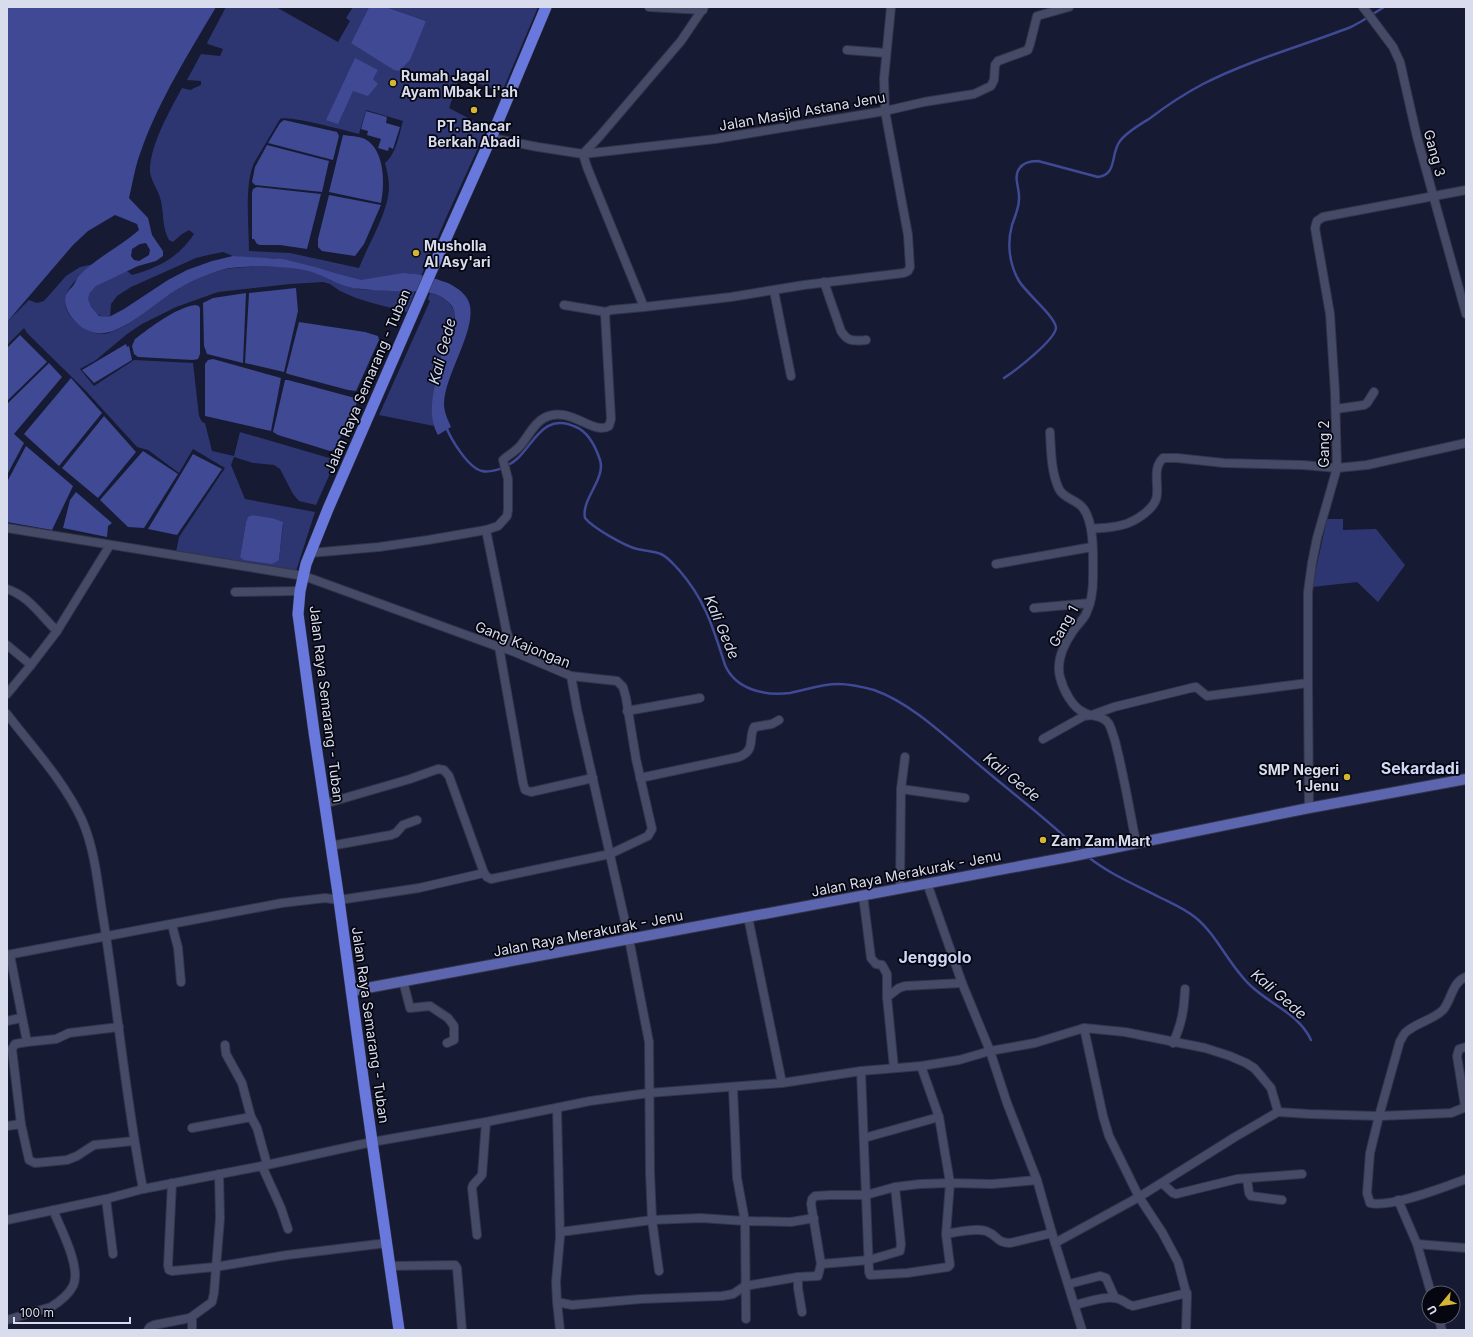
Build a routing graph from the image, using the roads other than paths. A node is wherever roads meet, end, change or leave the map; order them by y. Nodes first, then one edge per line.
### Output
1 (546, 7) edge
2 (649, 7) edge
3 (891, 7) edge
4 (1037, 7) edge
5 (1069, 7) edge
6 (703, 8) edge
7 (1365, 9) edge
8 (1037, 16) junction
9 (847, 50) dead end
10 (886, 53) junction
11 (885, 111) junction
12 (491, 138) junction
13 (583, 154) junction
14 (1466, 190) edge
15 (1434, 197) junction
16 (824, 282) junction
17 (774, 291) junction
18 (564, 305) dead end
19 (644, 307) junction
20 (606, 312) junction
21 (1466, 314) edge
22 (866, 340) dead end
23 (791, 376) dead end
24 (1374, 392) dead end
25 (1336, 408) junction
26 (1050, 432) dead end
27 (1466, 443) edge
28 (1337, 468) junction
29 (7, 528) edge
30 (1091, 529) junction
31 (486, 530) junction
32 (110, 545) junction
33 (1092, 547) junction
34 (310, 554) junction
35 (996, 564) dead end
36 (304, 576) junction
37 (7, 589) edge
38 (234, 592) dead end
39 (300, 592) junction
40 (1090, 603) junction
41 (1034, 608) dead end
42 (57, 631) junction
43 (7, 644) edge
44 (499, 647) junction
45 (512, 651) junction
46 (31, 665) junction
47 (571, 676) junction
48 (1308, 683) junction
49 (7, 694) edge
50 (700, 698) dead end
51 (627, 711) junction
52 (7, 714) edge
53 (1092, 715) junction
54 (779, 720) dead end
55 (1043, 739) dead end
56 (905, 757) dead end
57 (593, 778) junction
58 (640, 778) junction
59 (1466, 779) edge
60 (901, 789) junction
61 (965, 798) dead end
62 (324, 804) junction
63 (1309, 808) junction
64 (417, 820) dead end
65 (1136, 842) junction
66 (330, 846) junction
67 (610, 854) junction
68 (484, 873) junction
69 (927, 883) junction
70 (900, 888) junction
71 (863, 895) junction
72 (339, 900) junction
73 (748, 917) junction
74 (172, 924) junction
75 (106, 937) junction
76 (629, 939) junction
77 (8, 955) edge
78 (1466, 977) edge
79 (403, 981) junction
80 (181, 982) dead end
81 (962, 983) junction
82 (1185, 989) dead end
83 (351, 991) junction
84 (887, 998) junction
85 (21, 1018) junction
86 (7, 1021) edge
87 (119, 1027) junction
88 (1084, 1028) junction
89 (27, 1042) junction
90 (446, 1043) dead end
91 (1173, 1043) junction
92 (225, 1045) dead end
93 (1466, 1047) edge
94 (990, 1051) junction
95 (921, 1066) junction
96 (894, 1068) junction
97 (861, 1071) junction
98 (11, 1073) edge
99 (782, 1083) junction
100 (733, 1088) junction
101 (649, 1093) junction
102 (1465, 1106) edge
103 (557, 1108) junction
104 (1278, 1112) junction
105 (1379, 1116) junction
106 (251, 1117) junction
107 (939, 1117) junction
108 (486, 1122) junction
109 (21, 1124) junction
110 (7, 1126) edge
111 (192, 1128) dead end
112 (864, 1138) junction
113 (134, 1141) junction
114 (372, 1142) junction
115 (264, 1165) junction
116 (219, 1174) junction
117 (1302, 1174) dead end
118 (1247, 1179) junction
119 (1466, 1179) edge
120 (1037, 1180) junction
121 (172, 1183) junction
122 (950, 1183) junction
123 (1162, 1183) junction
124 (895, 1188) junction
125 (143, 1189) junction
126 (866, 1195) junction
127 (1139, 1198) junction
128 (106, 1199) junction
129 (1282, 1200) dead end
130 (1398, 1200) junction
131 (53, 1210) junction
132 (814, 1218) junction
133 (7, 1220) edge
134 (652, 1220) junction
135 (745, 1221) junction
136 (288, 1229) dead end
137 (560, 1232) junction
138 (1052, 1233) junction
139 (946, 1234) junction
140 (477, 1235) dead end
141 (387, 1243) junction
142 (1055, 1243) junction
143 (1417, 1244) junction
144 (1466, 1248) edge
145 (113, 1254) dead end
146 (869, 1260) junction
147 (821, 1264) junction
148 (390, 1266) junction
149 (215, 1267) junction
150 (659, 1271) dead end
151 (798, 1276) junction
152 (1068, 1284) junction
153 (1429, 1285) edge
154 (745, 1286) junction
155 (1187, 1293) junction
156 (1115, 1298) junction
157 (557, 1302) junction
158 (1075, 1305) junction
159 (802, 1312) dead end
160 (190, 1318) junction
161 (7, 1320) edge
162 (746, 1320) dead end
163 (148, 1330) edge
164 (192, 1330) edge
165 (399, 1330) edge
166 (462, 1330) edge
167 (560, 1330) edge
168 (1082, 1330) edge
169 (1186, 1330) edge

1 - 12 highway, Jalan Raya Semarang - Tuban
2 - 6 street
3 - 10 street
4 - 8 street
5 - 8 street
6 - 13 street
7 - 15 street, Gang 3
8 - 11 street, Jalan Masjid Astana Jenu
9 - 10 street
10 - 11 street
11 - 13 street, Jalan Masjid Astana Jenu
11 - 16 street
12 - 13 street, Jalan Masjid Astana Jenu
12 - 34 highway, Jalan Raya Semarang - Tuban
13 - 19 street
14 - 15 street
15 - 21 street, Gang 3
15 - 25 street, Gang 2
16 - 17 street
16 - 22 street
17 - 19 street
17 - 23 street
18 - 20 street
19 - 20 street
20 - 31 street
24 - 25 street
25 - 28 street, Gang 2
26 - 30 street, Gang 1
27 - 28 street
28 - 30 street
28 - 48 street, Gang 2
29 - 32 street, Gang Kajongan
30 - 33 street, Gang 1
31 - 34 street
31 - 45 street
32 - 36 street, Gang Kajongan
32 - 42 street
33 - 35 street
33 - 40 street, Gang 1
34 - 36 highway, Jalan Raya Semarang - Tuban
36 - 39 highway, Jalan Raya Semarang - Tuban
36 - 44 street, Gang Kajongan
37 - 42 street
38 - 39 street
39 - 62 highway, Jalan Raya Semarang - Tuban
40 - 41 street
40 - 53 street, Gang 1
42 - 46 street
43 - 46 street
44 - 45 street, Gang Kajongan
44 - 57 street
45 - 47 street, Gang Kajongan
46 - 49 street
47 - 51 street
47 - 57 street, Gang Kajongan
48 - 53 street
48 - 63 street, Gang 2
50 - 51 street
51 - 58 street
52 - 75 street
53 - 55 street
53 - 65 street, Gang 1
54 - 58 street
56 - 60 street
57 - 67 street, Gang Kajongan
58 - 67 street
59 - 63 main road, Jalan Raya Merakurak - Jenu
60 - 61 street
60 - 70 street
62 - 66 highway, Jalan Raya Semarang - Tuban
62 - 68 street
63 - 65 main road, Jalan Raya Merakurak - Jenu
64 - 66 street
65 - 69 main road, Jalan Raya Merakurak - Jenu
66 - 72 highway, Jalan Raya Semarang - Tuban
67 - 68 street
67 - 76 street, Gang Kajongan
68 - 72 street
69 - 70 main road, Jalan Raya Merakurak - Jenu
69 - 81 street
70 - 71 main road, Jalan Raya Merakurak - Jenu
71 - 73 main road, Jalan Raya Merakurak - Jenu
71 - 84 street
72 - 74 street
72 - 83 highway, Jalan Raya Semarang - Tuban
73 - 76 main road, Jalan Raya Merakurak - Jenu
73 - 99 street
74 - 75 street
74 - 80 street
75 - 77 street
75 - 87 street
76 - 79 main road, Jalan Raya Merakurak - Jenu
76 - 101 street, Gang Kajongan
77 - 85 street
78 - 105 street
79 - 83 main road, Jalan Raya Merakurak - Jenu
79 - 90 street
81 - 84 street
81 - 94 street
82 - 91 street
83 - 114 highway, Jalan Raya Semarang - Tuban
84 - 96 street
85 - 86 street
85 - 89 street
87 - 89 street
87 - 113 street
88 - 91 street
88 - 94 street
88 - 127 street
89 - 98 street
91 - 104 street
92 - 106 street
93 - 102 street
94 - 95 street
94 - 120 street
95 - 96 street
95 - 107 street
96 - 97 street
97 - 99 street
97 - 112 street
98 - 109 street
99 - 100 street
100 - 101 street
100 - 135 street
101 - 103 street
101 - 134 street, Gang Kajongan
102 - 105 street
103 - 108 street
103 - 137 street
104 - 105 street
104 - 123 street
105 - 130 street
106 - 111 street
106 - 115 street
107 - 112 street
107 - 122 street
108 - 114 street
108 - 140 street
109 - 110 street
109 - 113 street
112 - 126 street
113 - 125 street
114 - 115 street
114 - 141 highway, Jalan Raya Semarang - Tuban
115 - 116 street
115 - 136 street
116 - 121 street
116 - 149 street
117 - 118 street
118 - 123 street
118 - 129 street
119 - 130 street
120 - 122 street
120 - 138 street
121 - 125 street
121 - 149 street
122 - 124 street
122 - 139 street
123 - 127 street
124 - 126 street
124 - 146 street
125 - 128 street
126 - 132 street
126 - 146 street
127 - 142 street
127 - 155 street
128 - 131 street
128 - 145 street
130 - 143 street
131 - 133 street
131 - 161 street
132 - 135 street
132 - 147 street
134 - 135 street
134 - 137 street
134 - 150 street, Gang Kajongan
135 - 154 street
137 - 157 street
138 - 139 street
138 - 142 street
139 - 146 street
141 - 148 highway, Jalan Raya Semarang - Tuban
141 - 149 street
142 - 152 street
143 - 144 street
143 - 153 street
146 - 147 street
147 - 151 street
148 - 165 highway, Jalan Raya Semarang - Tuban
148 - 166 street
149 - 160 street
151 - 154 street
151 - 159 street
152 - 156 street
152 - 158 street
154 - 157 street
154 - 162 street
155 - 156 street
155 - 169 street
156 - 158 street
157 - 167 street
158 - 168 street
160 - 163 street
160 - 164 street

